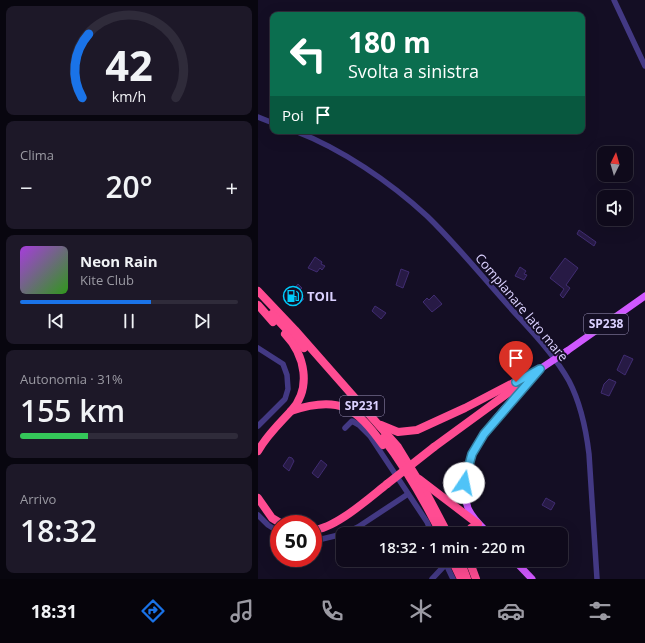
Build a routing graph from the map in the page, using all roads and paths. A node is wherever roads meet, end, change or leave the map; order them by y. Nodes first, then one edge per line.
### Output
1 (614, 0) edge
2 (645, 66) edge
3 (258, 117) edge
4 (270, 122) edge
5 (301, 134) edge
6 (258, 291) edge
7 (645, 296) edge
8 (258, 298) edge
9 (258, 306) edge
10 (258, 348) edge
11 (540, 369) junction
12 (360, 404) junction
13 (292, 410) junction
14 (258, 426) edge
15 (345, 428) dead end
16 (258, 451) edge
17 (396, 456) junction
18 (415, 476) junction
19 (408, 494) junction
20 (258, 498) edge
21 (258, 515) edge
22 (270, 515) edge
23 (478, 524) junction
24 (270, 526) edge
25 (358, 527) edge
26 (429, 527) edge
27 (437, 527) edge
28 (444, 527) edge
29 (473, 527) edge
30 (481, 527) edge
31 (322, 528) edge
32 (336, 536) edge
33 (322, 539) edge
34 (443, 567) edge
35 (450, 567) edge
36 (452, 567) edge
37 (463, 567) edge
38 (472, 567) edge
39 (521, 567) edge
40 (432, 579) edge
41 (453, 579) edge
42 (461, 579) edge
43 (468, 579) edge
44 (476, 579) edge
45 (532, 579) edge
46 (597, 579) edge

1 - 2 street
3 - 4 street
5 - 46 street, Complanare lato mare
6 - 12 highway, SP231
7 - 11 main road, SP238, bridge
8 - 17 highway, SP231
9 - 13 highway
10 - 14 street
11 - 12 highway
11 - 23 main road
11 - 31 highway, SP238, bridge
12 - 18 highway, SP231
13 - 16 highway
13 - 17 highway
15 - 19 street
17 - 27 highway, SP231
18 - 23 highway
18 - 28 highway, SP231
19 - 25 street
19 - 26 street
20 - 22 highway
21 - 24 street
23 - 29 highway
23 - 30 main road
32 - 33 street
34 - 40 street
35 - 41 street
36 - 42 highway
37 - 43 highway
38 - 44 highway
39 - 45 main road

